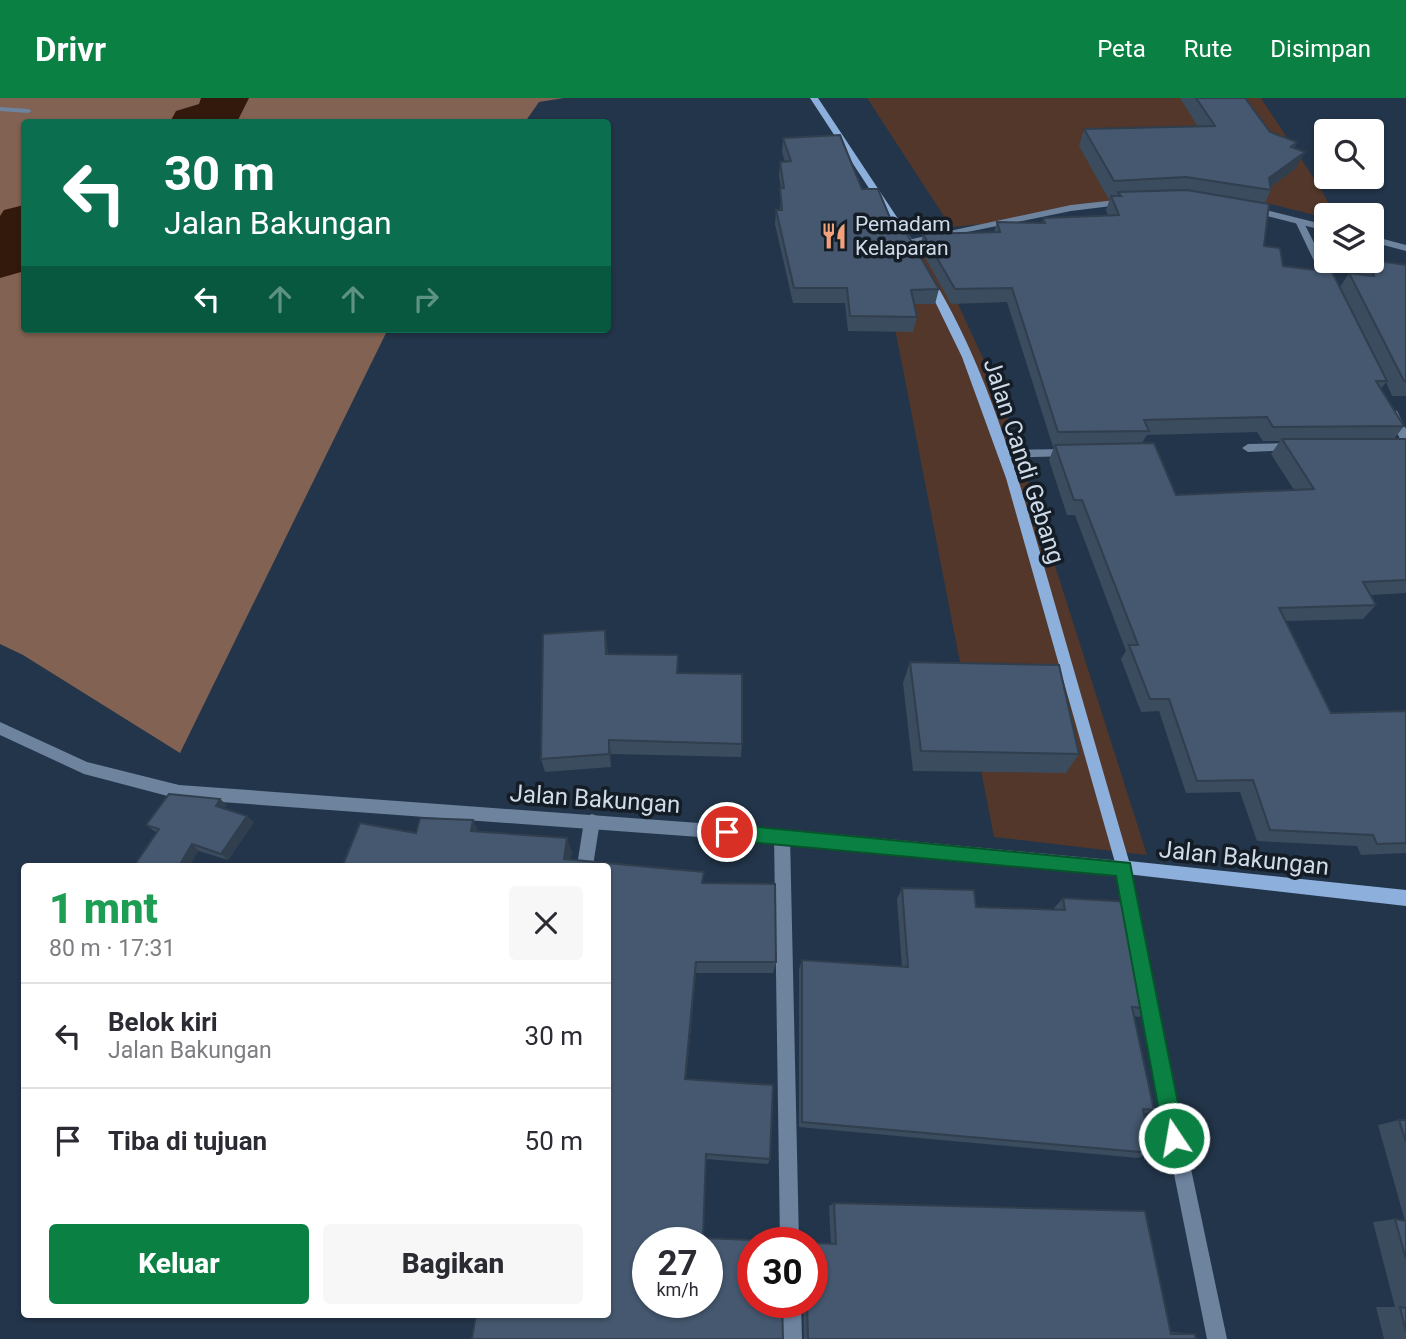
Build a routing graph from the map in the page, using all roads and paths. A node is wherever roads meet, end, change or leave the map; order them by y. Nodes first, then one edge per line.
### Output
1 (814, 98) edge
2 (0, 109) edge
3 (28, 111) dead end
4 (1133, 201) edge
5 (1233, 205) edge
6 (1299, 221) junction
7 (1314, 225) edge
8 (908, 241) junction
9 (1384, 242) edge
10 (1406, 248) edge
11 (1335, 294) edge
12 (1388, 403) edge
13 (1406, 440) edge
14 (1301, 447) edge
15 (1393, 447) edge
16 (1406, 447) edge
17 (1248, 448) dead end
18 (1079, 453) edge
19 (1003, 454) junction
20 (0, 728) edge
21 (592, 821) junction
22 (782, 836) junction
23 (585, 863) edge
24 (1123, 868) junction
25 (1406, 898) edge
26 (1136, 937) edge
27 (1143, 978) edge
28 (790, 1227) edge
29 (792, 1318) edge
30 (792, 1339) edge
31 (1217, 1339) edge

1 - 8 main road, Jalan Candi Gebang
2 - 3 street
4 - 8 street
5 - 6 street
6 - 7 street
6 - 11 street
8 - 19 main road, Jalan Candi Gebang
9 - 10 street
12 - 13 street
14 - 17 street
15 - 16 street
18 - 19 street
19 - 24 main road, Jalan Candi Gebang
20 - 21 street, Jalan Bakungan
21 - 22 street, Jalan Bakungan
21 - 23 street
22 - 24 street, Jalan Bakungan
22 - 28 street
24 - 25 main road, Jalan Bakungan
24 - 26 street
27 - 31 street
29 - 30 street

